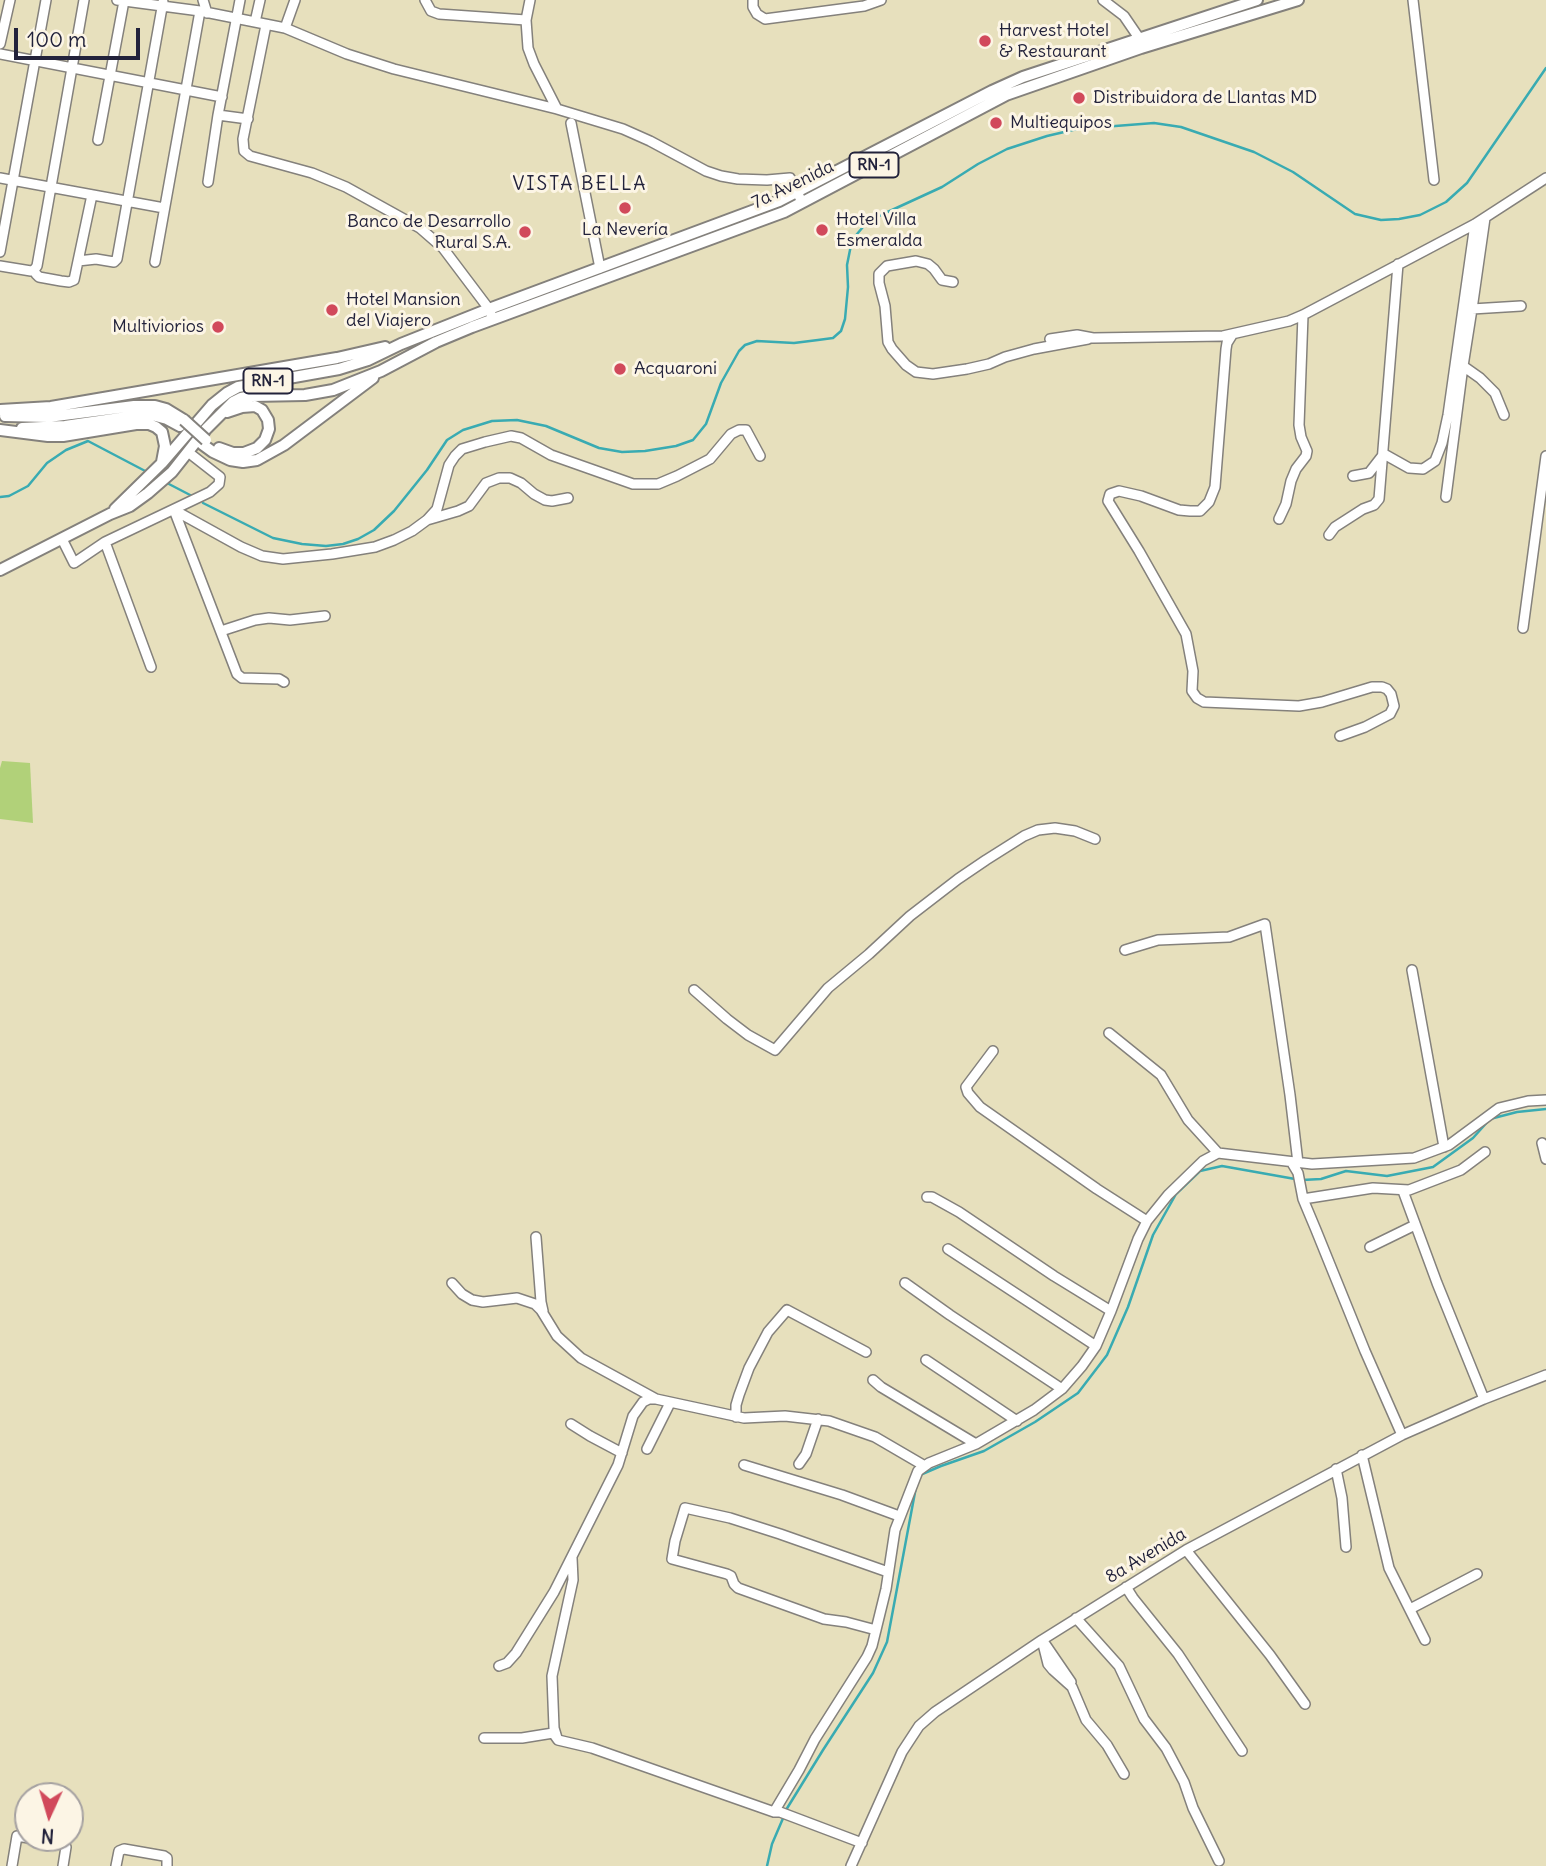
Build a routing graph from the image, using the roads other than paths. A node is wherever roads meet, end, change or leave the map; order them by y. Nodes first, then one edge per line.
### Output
1 (10, 0) edge
2 (46, 0) edge
3 (83, 0) edge
4 (117, 0) edge
5 (203, 0) edge
6 (240, 0) edge
7 (260, 0) edge
8 (295, 0) edge
9 (425, 0) edge
10 (530, 0) edge
11 (753, 0) edge
12 (881, 0) edge
13 (1103, 0) edge
14 (1257, 0) edge
15 (1298, 0) edge
16 (1413, 0) edge
17 (124, 1) edge
18 (164, 3) edge
19 (204, 12) junction
20 (237, 19) junction
21 (526, 20) junction
22 (255, 22) junction
23 (267, 25) junction
24 (285, 28) junction
25 (1139, 38) junction
26 (0, 44) edge
27 (0, 54) edge
28 (34, 61) junction
29 (70, 68) junction
30 (111, 75) junction
31 (150, 83) junction
32 (186, 90) junction
33 (222, 97) junction
34 (557, 109) junction
35 (218, 115) junction
36 (248, 119) junction
37 (571, 123) dead end
38 (98, 140) dead end
39 (0, 178) edge
40 (1546, 178) edge
41 (14, 180) junction
42 (1434, 180) dead end
43 (208, 182) dead end
44 (50, 187) junction
45 (92, 195) junction
46 (800, 198) junction
47 (127, 201) junction
48 (164, 208) junction
49 (1485, 218) junction
50 (1475, 224) junction
51 (0, 252) edge
52 (78, 261) junction
53 (155, 262) dead end
54 (1398, 264) junction
55 (0, 266) edge
56 (600, 268) junction
57 (34, 270) junction
58 (953, 282) dead end
59 (1521, 306) dead end
60 (1472, 309) junction
61 (491, 314) junction
62 (1303, 315) junction
63 (1232, 335) junction
64 (1090, 338) junction
65 (1050, 339) dead end
66 (401, 344) junction
67 (1463, 366) junction
68 (381, 371) junction
69 (0, 410) edge
70 (221, 414) junction
71 (1504, 415) dead end
72 (0, 416) edge
73 (182, 423) junction
74 (0, 428) edge
75 (204, 442) junction
76 (188, 452) junction
77 (1384, 454) junction
78 (760, 456) dead end
79 (1546, 456) edge
80 (162, 463) junction
81 (1353, 476) dead end
82 (1446, 497) dead end
83 (568, 498) dead end
84 (174, 510) junction
85 (110, 514) junction
86 (1279, 519) dead end
87 (427, 520) junction
88 (1329, 535) dead end
89 (62, 539) junction
90 (105, 542) junction
91 (0, 570) edge
92 (325, 616) dead end
93 (1523, 628) dead end
94 (221, 631) junction
95 (151, 667) dead end
96 (284, 682) dead end
97 (1340, 736) dead end
98 (1095, 839) dead end
99 (1125, 950) dead end
100 (1412, 970) dead end
101 (694, 990) dead end
102 (1109, 1033) dead end
103 (993, 1051) dead end
104 (1546, 1100) edge
105 (1542, 1143) dead end
106 (1444, 1147) junction
107 (1485, 1152) dead end
108 (1218, 1153) junction
109 (1546, 1159) edge
110 (1296, 1166) junction
111 (1404, 1191) junction
112 (1303, 1196) junction
113 (927, 1198) dead end
114 (1147, 1221) junction
115 (1415, 1225) junction
116 (536, 1237) dead end
117 (1370, 1247) dead end
118 (948, 1249) dead end
119 (452, 1283) dead end
120 (905, 1283) dead end
121 (1111, 1311) junction
122 (545, 1316) junction
123 (1096, 1346) junction
124 (866, 1352) dead end
125 (926, 1360) dead end
126 (1546, 1375) edge
127 (873, 1380) dead end
128 (1062, 1389) junction
129 (656, 1399) junction
130 (1484, 1399) junction
131 (670, 1403) junction
132 (737, 1417) junction
133 (818, 1419) junction
134 (1017, 1421) junction
135 (570, 1424) dead end
136 (1402, 1435) junction
137 (976, 1444) junction
138 (647, 1449) dead end
139 (622, 1453) junction
140 (1362, 1455) junction
141 (799, 1464) dead end
142 (744, 1465) dead end
143 (923, 1465) junction
144 (1336, 1469) junction
145 (899, 1516) junction
146 (1346, 1548) dead end
147 (1186, 1550) junction
148 (572, 1558) junction
149 (888, 1572) junction
150 (1477, 1574) dead end
151 (1126, 1587) junction
152 (1409, 1609) junction
153 (1076, 1618) junction
154 (876, 1630) junction
155 (1042, 1640) junction
156 (1424, 1640) dead end
157 (499, 1666) dead end
158 (1305, 1704) dead end
159 (484, 1738) dead end
160 (558, 1740) junction
161 (1242, 1751) dead end
162 (1124, 1774) dead end
163 (777, 1812) junction
164 (862, 1843) junction
165 (1219, 1861) dead end
166 (12, 1866) edge
167 (63, 1866) edge
168 (116, 1866) edge
169 (167, 1866) edge
170 (851, 1866) edge

1 - 26 street
2 - 28 street
3 - 29 street
4 - 17 street
5 - 19 street
6 - 20 street
7 - 22 street
8 - 24 street
9 - 21 street
10 - 21 street
11 - 12 street
13 - 25 street
14 - 25 main road, 7a Avenida / RN-1
15 - 46 main road, 7a Avenida / RN-1
16 - 42 street
17 - 18 street
17 - 30 street
18 - 19 street
18 - 31 street
19 - 20 street
19 - 32 street
20 - 22 street
20 - 33 street
21 - 34 street
22 - 23 street
23 - 24 street
23 - 36 street
24 - 34 street
25 - 46 main road, 7a Avenida / RN-1
27 - 28 street
28 - 29 street
28 - 41 street
29 - 30 street
29 - 44 street
30 - 31 street
30 - 38 street
31 - 32 street
31 - 47 street
32 - 33 street
32 - 48 street
33 - 35 street
34 - 46 street
35 - 36 street
35 - 43 street
36 - 61 street
37 - 56 street
39 - 41 street
40 - 49 street
41 - 44 street
41 - 51 street
44 - 45 street
44 - 57 street
45 - 47 street
45 - 52 street
46 - 56 main road, 7a Avenida / RN-1
46 - 61 main road, 7a Avenida / RN-1
47 - 48 street
47 - 52 street
48 - 53 street
49 - 50 street
49 - 60 street
50 - 54 street
50 - 77 street
52 - 57 street
54 - 62 street
54 - 77 street
55 - 57 street
56 - 61 main road, 7a Avenida / RN-1
58 - 64 street
59 - 60 street
60 - 67 street
61 - 66 main road, 7a Avenida / RN-1
61 - 68 main road, 7a Avenida / RN-1
62 - 63 street
62 - 86 street
63 - 64 street
63 - 97 street
64 - 65 street
66 - 69 main road
66 - 80 main road, RN-1
67 - 71 street
67 - 82 street
68 - 70 main road, RN-1
68 - 75 main road
70 - 75 main road
70 - 76 main road, RN-1
72 - 73 main road
73 - 74 main road
73 - 75 main road, bridge
74 - 80 main road
76 - 84 street
76 - 85 main road, RN-1
77 - 81 street
77 - 88 street
78 - 87 street
79 - 93 street
80 - 85 main road, RN-1
83 - 87 street
84 - 87 street
84 - 90 street
84 - 94 street
85 - 89 main road, RN-1
89 - 90 street
89 - 91 main road, RN-1
90 - 95 street
92 - 94 street
94 - 96 street
98 - 101 street
99 - 110 street
100 - 106 street
102 - 108 street
103 - 114 street
104 - 106 street
105 - 109 street
106 - 110 street
107 - 111 street
108 - 110 street
108 - 114 street
110 - 112 street
111 - 112 street
111 - 115 street
112 - 136 street
113 - 121 street
114 - 121 street
115 - 117 street
115 - 130 street
116 - 122 street
118 - 123 street
119 - 122 street
120 - 128 street
121 - 123 street
122 - 129 street
123 - 128 street
124 - 132 street
125 - 134 street
126 - 130 street, 8a Avenida
127 - 137 street
128 - 134 street
129 - 131 street
129 - 139 street
130 - 136 street, 8a Avenida
131 - 132 street
131 - 138 street
132 - 133 street
133 - 141 street
133 - 143 street
134 - 137 street
135 - 139 street
136 - 140 street, 8a Avenida
137 - 143 street
139 - 148 street
140 - 144 street, 8a Avenida
140 - 152 street
142 - 145 street
143 - 145 street
144 - 146 street
144 - 147 street, 8a Avenida
145 - 149 street
147 - 151 street, 8a Avenida
147 - 158 street
148 - 157 street
148 - 160 street
149 - 154 street
149 - 154 street
150 - 152 street
151 - 153 street, 8a Avenida
151 - 161 street
152 - 156 street
153 - 155 street, 8a Avenida
153 - 165 street
154 - 163 street
155 - 162 street
155 - 164 street, 8a Avenida
159 - 160 street
160 - 163 street
163 - 164 street
164 - 170 street, 8a Avenida
166 - 167 street
168 - 169 street

